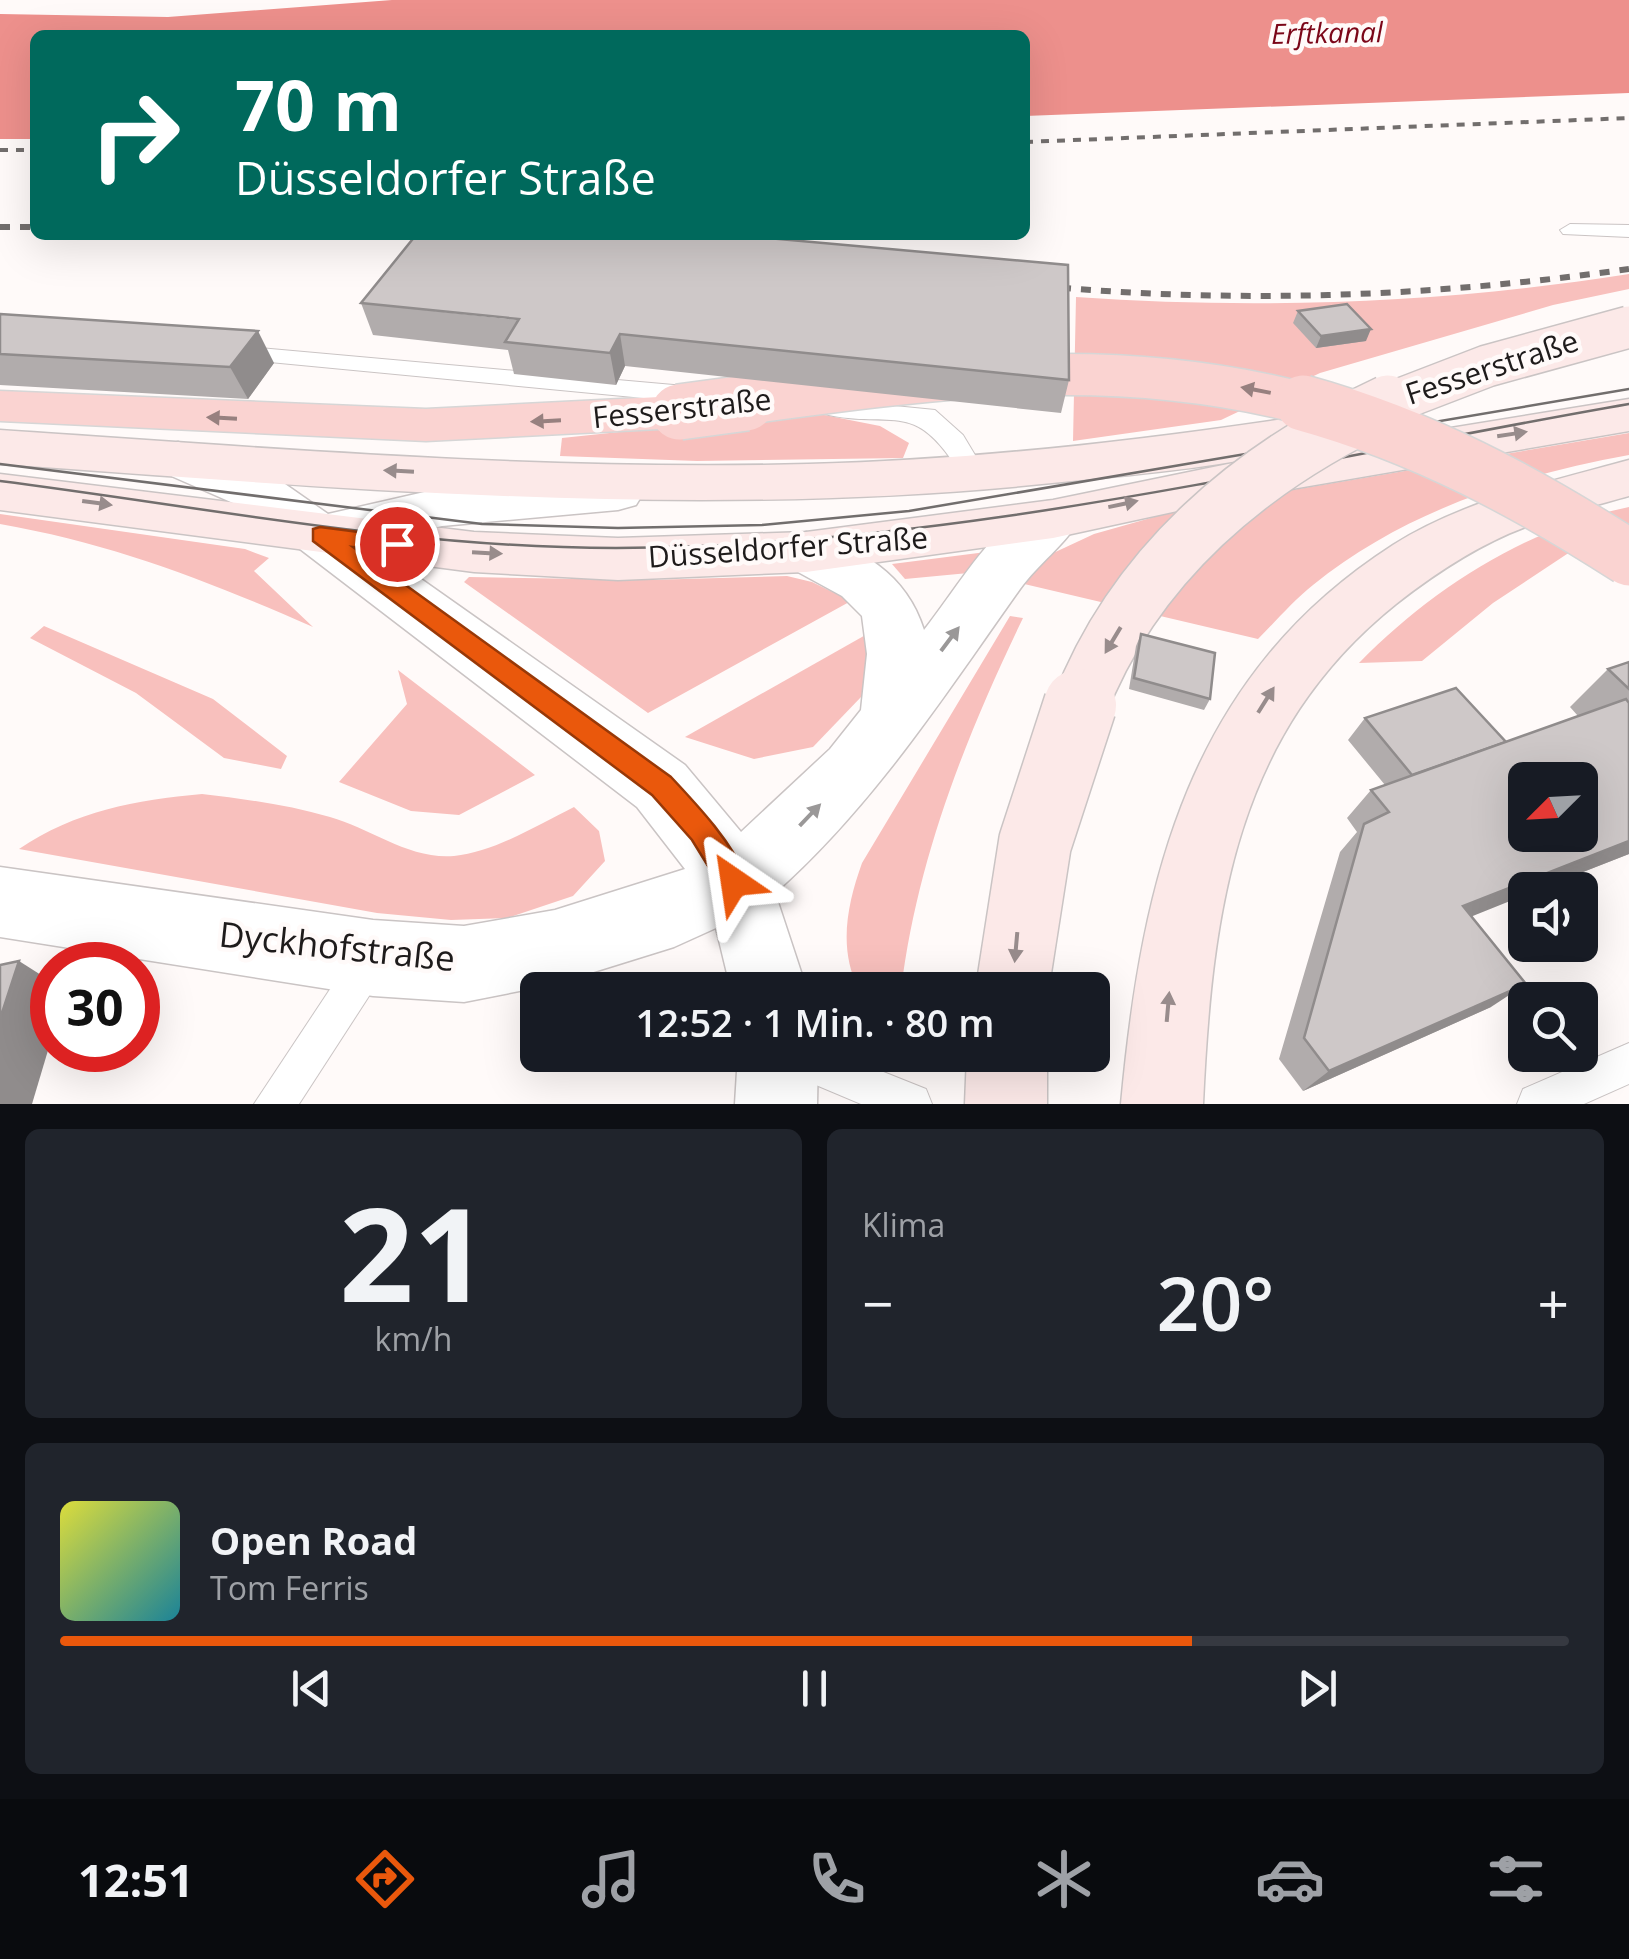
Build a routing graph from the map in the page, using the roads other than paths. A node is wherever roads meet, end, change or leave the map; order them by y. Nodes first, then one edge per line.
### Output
1 (1570, 230) dead end
2 (1629, 231) edge
3 (1629, 327) edge
4 (212, 351) edge
5 (1629, 378) edge
6 (0, 406) edge
7 (1629, 415) edge
8 (0, 447) edge
9 (178, 460) junction
10 (971, 470) junction
11 (1612, 481) edge
12 (742, 483) junction
13 (0, 492) edge
14 (1054, 519) junction
15 (320, 535) junction
16 (806, 552) junction
17 (1629, 558) edge
18 (892, 718) junction
19 (704, 896) junction
20 (0, 902) edge
21 (373, 958) junction
22 (764, 972) edge
23 (1014, 972) edge
24 (1629, 1063) edge
25 (777, 1072) edge
26 (833, 1072) edge
27 (1007, 1072) edge
28 (275, 1104) edge
29 (776, 1104) edge
30 (911, 1104) edge
31 (1006, 1104) edge
32 (1162, 1104) edge
33 (1538, 1104) edge

1 - 2 lane
3 -> 23 main road, Fesserstraße, bridge
4 - 10 lane
5 - 10 main road
17 -> 6 main road, Fesserstraße, bridge
14 -> 7 main road, Düsseldorfer Straße
8 - 9 main road
12 -> 9 main road
9 - 15 street
10 - 12 main road
32 -> 11 main road
12 - 15 street
13 -> 15 main road, Düsseldorfer Straße
14 - 16 main road, Düsseldorfer Straße
18 -> 14 street, Dyckhofstraße
15 -> 16 main road, Düsseldorfer Straße
15 - 19 street
16 - 18 street
19 -> 18 street, Dyckhofstraße
19 - 21 street, Dyckhofstraße
19 - 22 street
20 - 21 street, Dyckhofstraße
21 - 28 lane
24 - 33 lane
25 - 29 street
26 - 30 lane
27 - 31 main road

